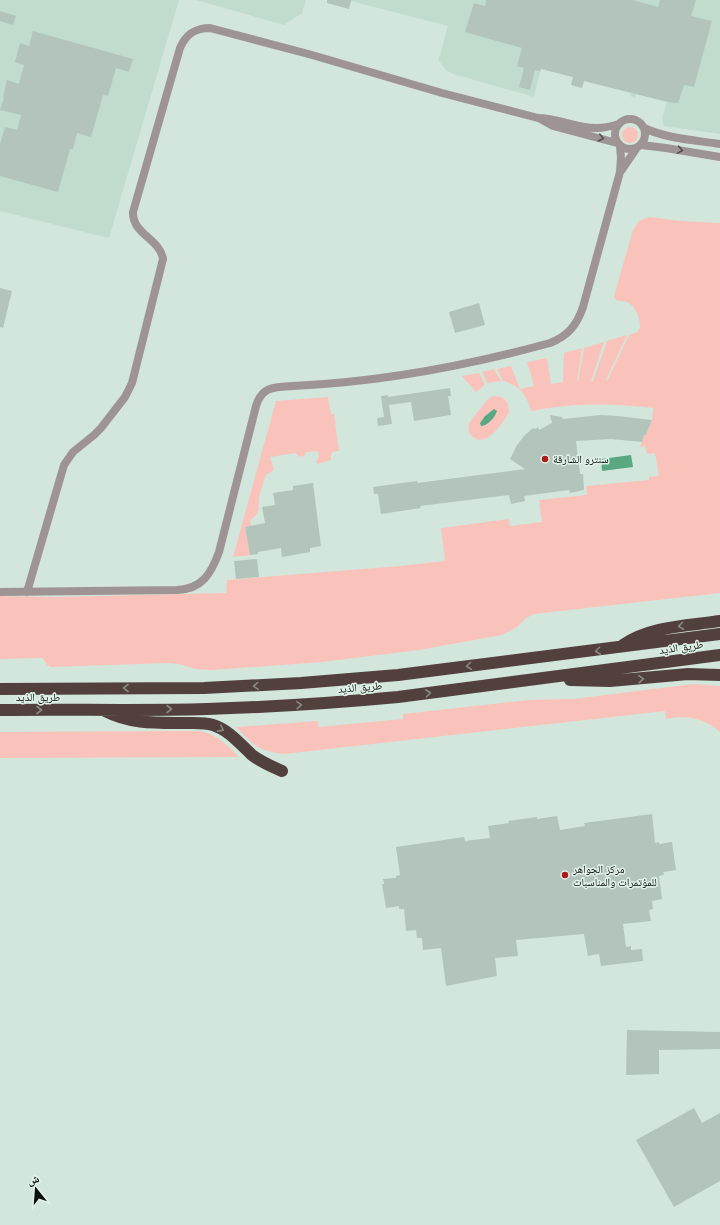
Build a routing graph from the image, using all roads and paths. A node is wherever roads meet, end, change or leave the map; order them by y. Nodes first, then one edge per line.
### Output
1 (538, 118) junction
2 (619, 124) junction
3 (644, 128) junction
4 (619, 144) junction
5 (720, 144) edge
6 (639, 147) junction
7 (720, 157) edge
8 (620, 172) junction
9 (0, 592) edge
10 (27, 592) junction
11 (720, 621) edge
12 (720, 634) edge
13 (619, 648) junction
14 (720, 655) edge
15 (720, 675) edge
16 (547, 678) junction
17 (0, 689) edge
18 (102, 709) junction
19 (0, 710) edge
20 (282, 771) dead end

1 - 2 street
1 -> 4 street
1 - 10 street
2 - 3 street
2 - 4 street
3 - 5 street
3 - 6 street
4 - 6 street
4 - 8 street
6 -> 7 street
6 - 8 street
8 - 10 street
9 - 10 street
11 -> 13 highway
12 - 13 highway, طريق الذيد
13 -> 17 highway, طريق الذيد
14 - 16 highway, طريق الذيد
16 -> 15 highway
18 -> 16 highway, طريق الذيد
19 -> 18 highway, طريق الذيد
18 -> 20 highway

